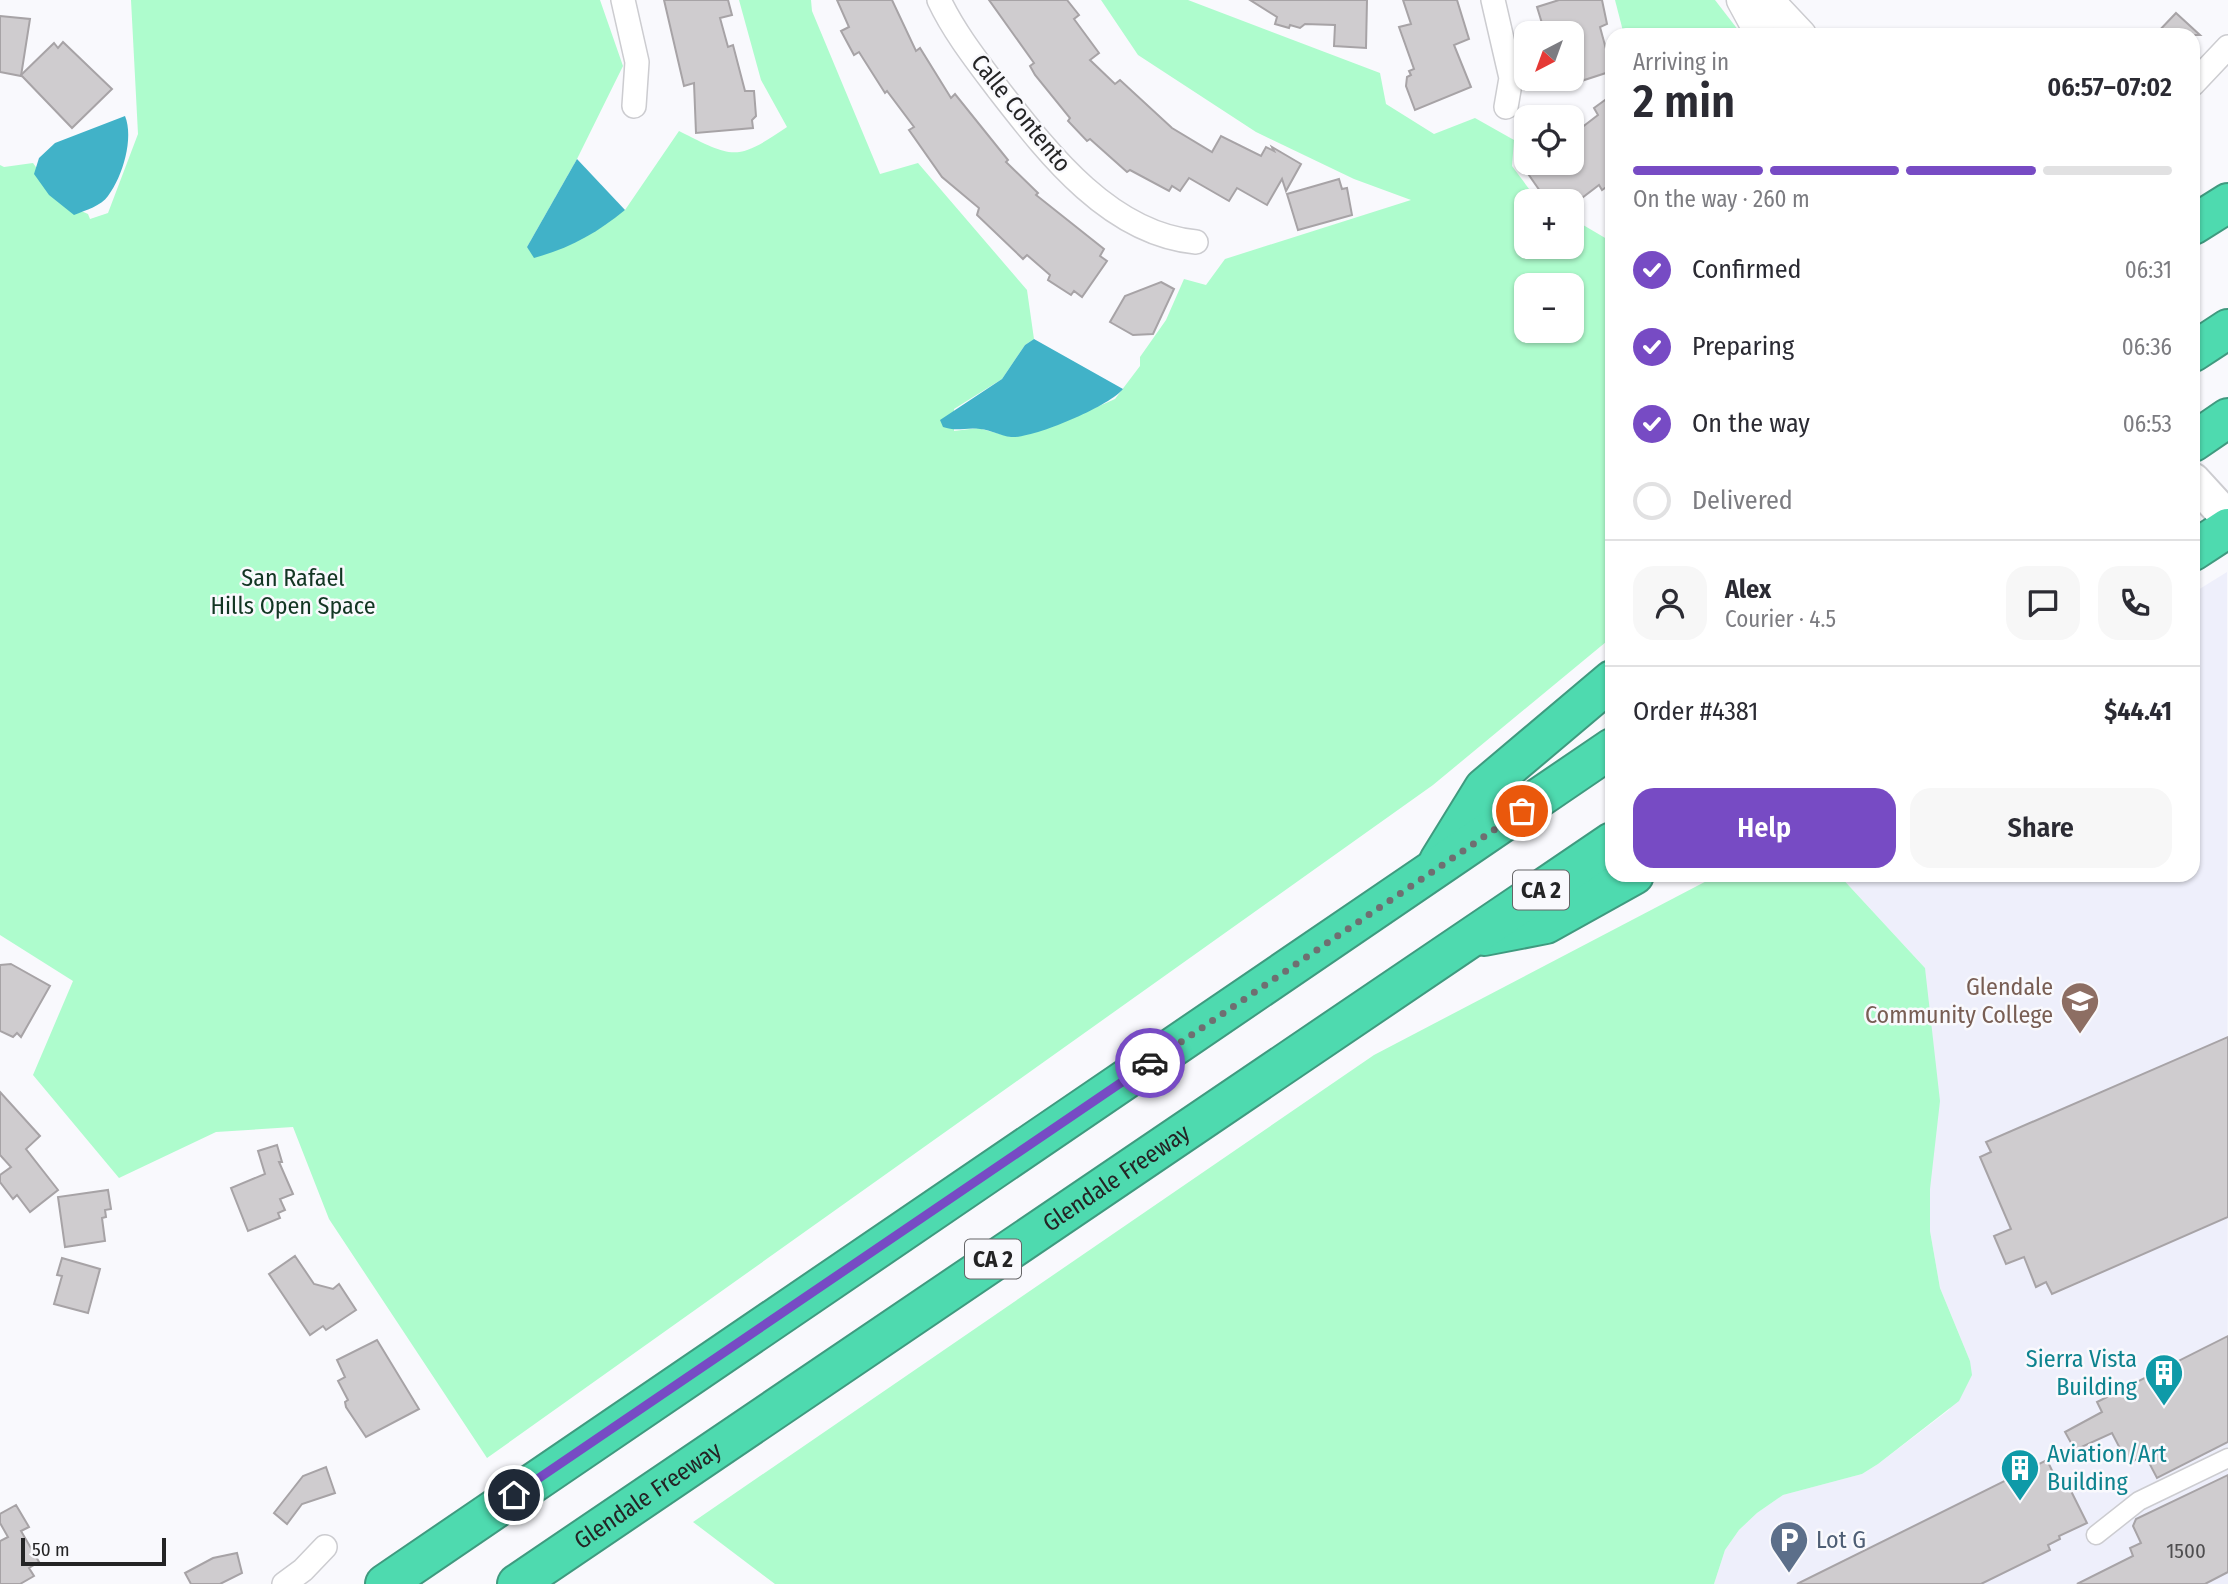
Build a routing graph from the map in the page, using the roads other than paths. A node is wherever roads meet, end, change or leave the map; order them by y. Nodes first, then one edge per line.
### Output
1 (623, 0) edge
2 (939, 0) edge
3 (1493, 0) edge
4 (1742, 0) edge
5 (1768, 0) edge
6 (1757, 28) edge
7 (1794, 28) edge
8 (2228, 47) edge
9 (2200, 77) edge
10 (634, 106) dead end
11 (1506, 107) dead end
12 (2228, 203) edge
13 (2200, 221) edge
14 (1196, 242) dead end
15 (2228, 329) edge
16 (2200, 347) edge
17 (2228, 418) edge
18 (2200, 437) edge
19 (2215, 507) edge
20 (2200, 537) edge
21 (1605, 686) edge
22 (1605, 753) edge
23 (1605, 847) edge
24 (1432, 872) junction
25 (1621, 882) edge
26 (1471, 938) junction
27 (2228, 1458) edge
28 (2096, 1535) dead end
29 (325, 1547) dead end
30 (284, 1584) edge
31 (385, 1584) edge
32 (517, 1584) edge

1 - 10 street
2 - 14 street, Calle Contento
3 - 11 street
4 - 6 street
5 - 7 street
8 - 9 street
12 - 13 highway
15 - 16 highway
17 - 18 highway
19 - 20 highway
21 - 24 highway
22 - 24 highway
23 - 26 highway, Glendale Freeway / CA 2
24 - 31 highway
25 - 26 highway
26 - 32 highway, Glendale Freeway / CA 2
27 - 28 street
29 - 30 street

